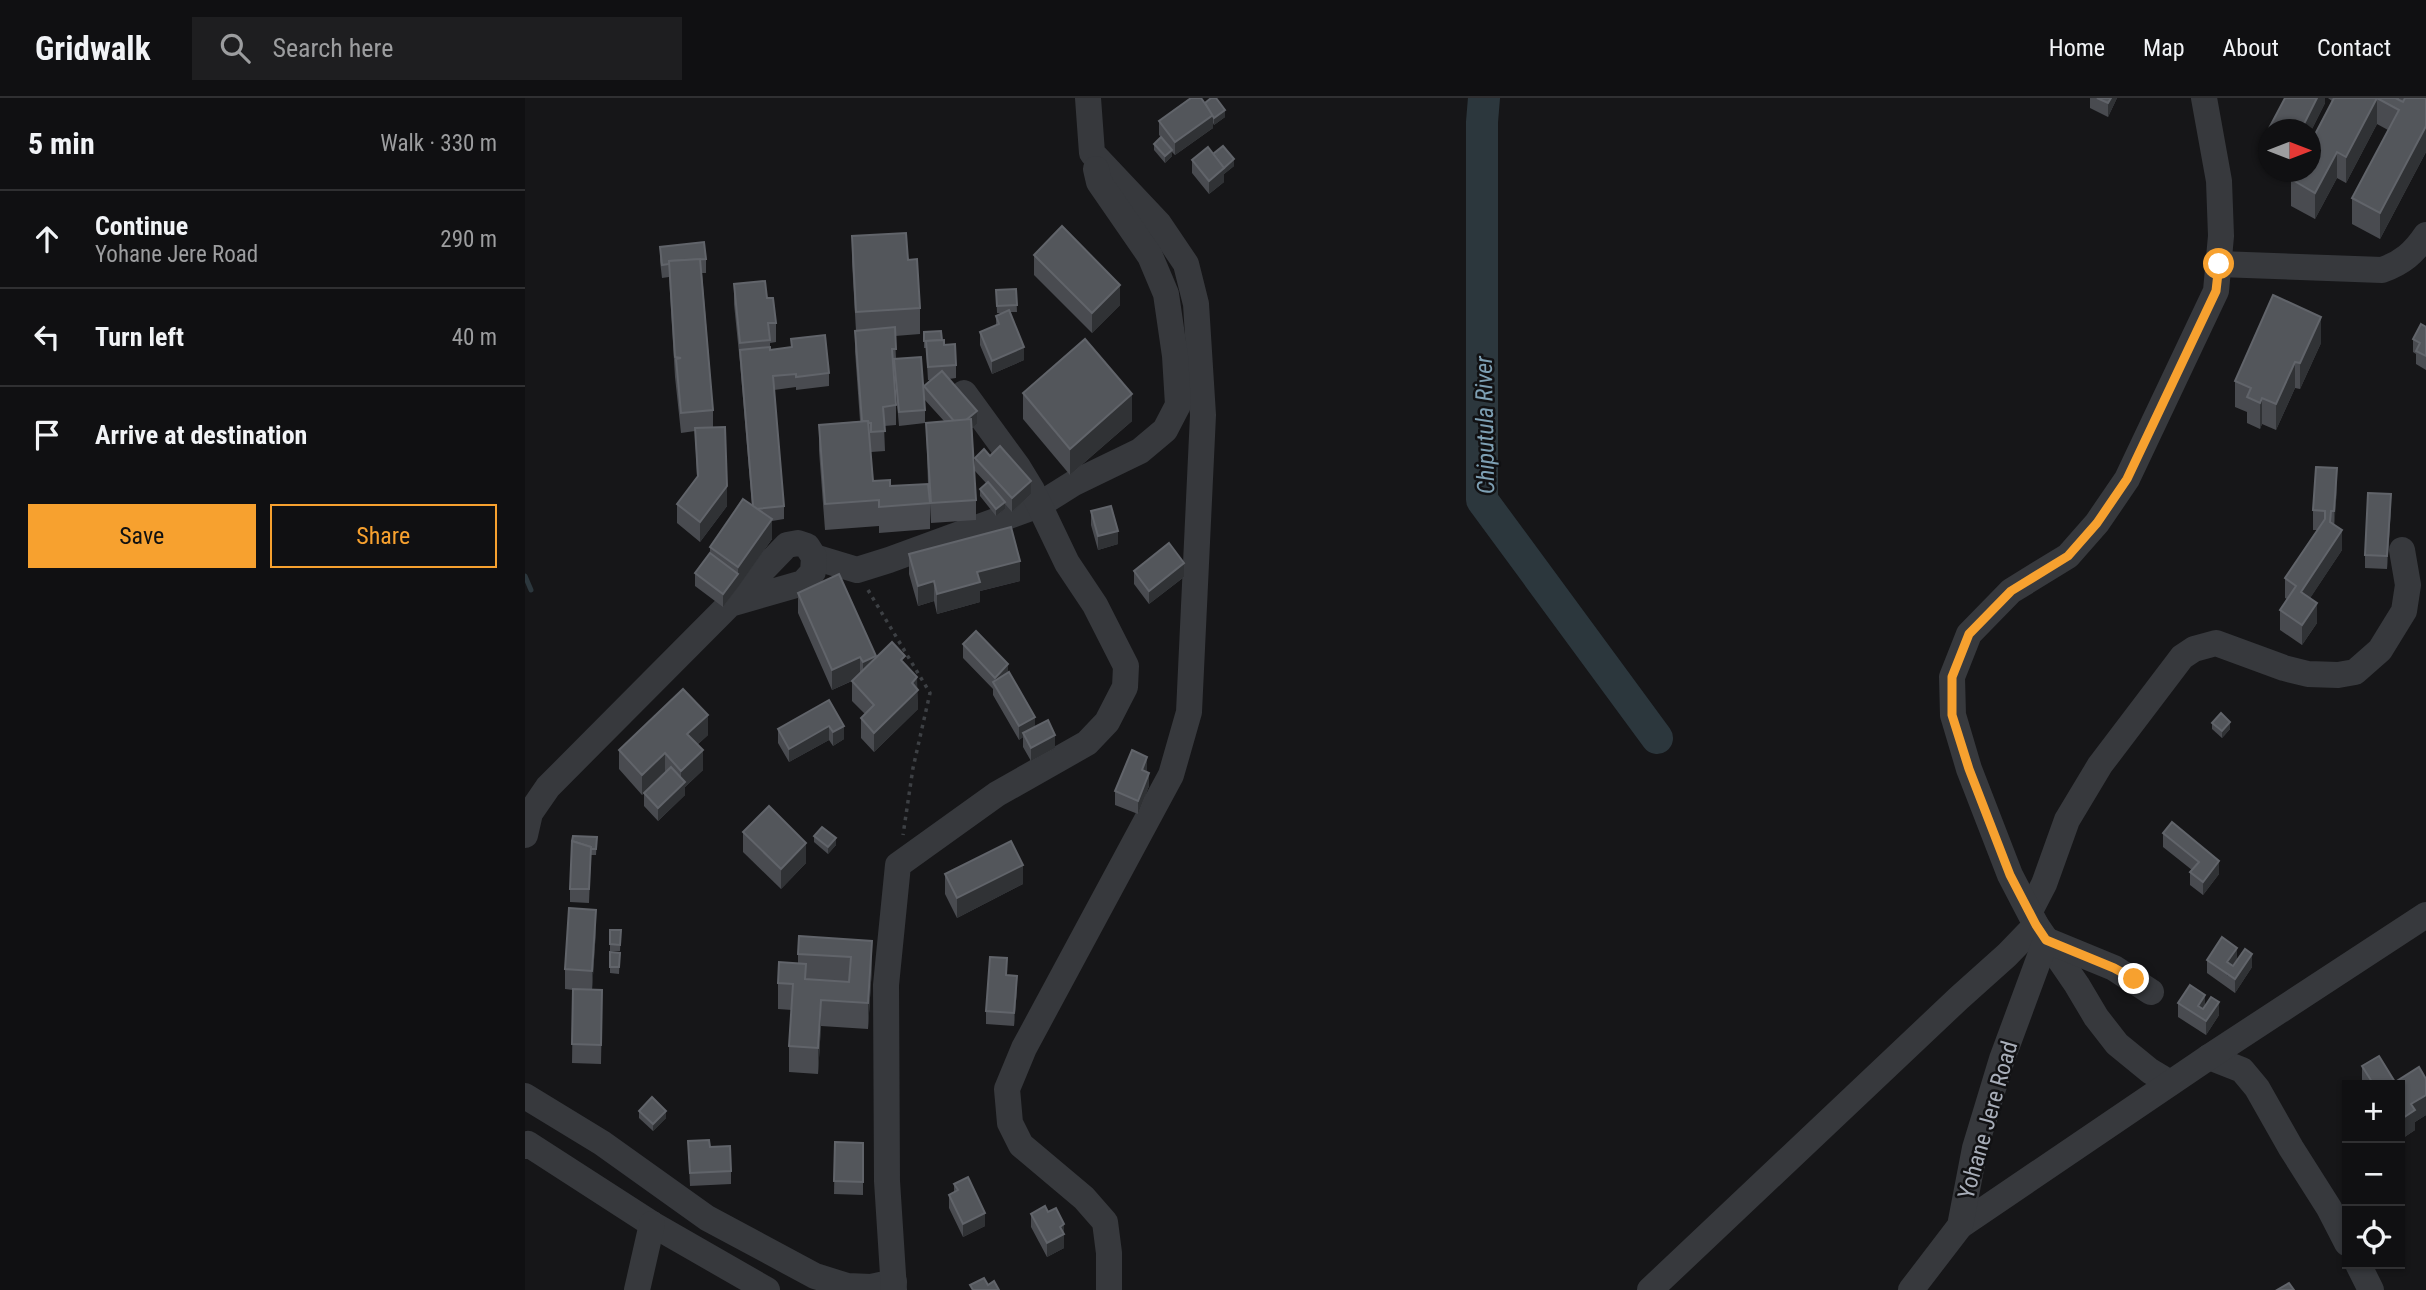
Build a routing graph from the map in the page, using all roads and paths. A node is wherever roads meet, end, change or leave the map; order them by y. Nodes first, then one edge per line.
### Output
1 (1088, 98) edge
2 (2204, 98) edge
3 (1092, 153) junction
4 (2426, 235) edge
5 (2219, 264) junction
6 (964, 393) edge
7 (1039, 505) junction
8 (2402, 550) dead end
9 (857, 570) junction
10 (525, 835) edge
11 (898, 865) junction
12 (2426, 915) edge
13 (2037, 925) junction
14 (2151, 992) dead end
15 (2209, 1057) junction
16 (2169, 1083) junction
17 (525, 1096) edge
18 (526, 1139) edge
19 (652, 1224) junction
20 (1960, 1226) junction
21 (2342, 1233) edge
22 (2360, 1269) edge
23 (894, 1286) edge
24 (637, 1290) edge
25 (767, 1290) edge
26 (1109, 1290) edge
27 (1650, 1290) edge
28 (1911, 1290) edge
29 (2371, 1290) edge

1 - 3 street
2 - 5 street
3 - 7 street
3 - 26 street
4 - 5 street
5 - 13 street
6 - 7 street
7 - 9 street
7 - 11 street
8 - 13 street
9 - 10 street
9 - 11 path
11 - 23 street
12 - 15 street
13 - 14 street
13 - 16 street
13 - 20 street, Yohane Jere Road
13 - 27 street
15 - 16 street
15 - 21 street
16 - 20 street
17 - 23 street
18 - 19 street
19 - 24 street
19 - 25 street
20 - 28 street, Yohane Jere Road
22 - 29 street

